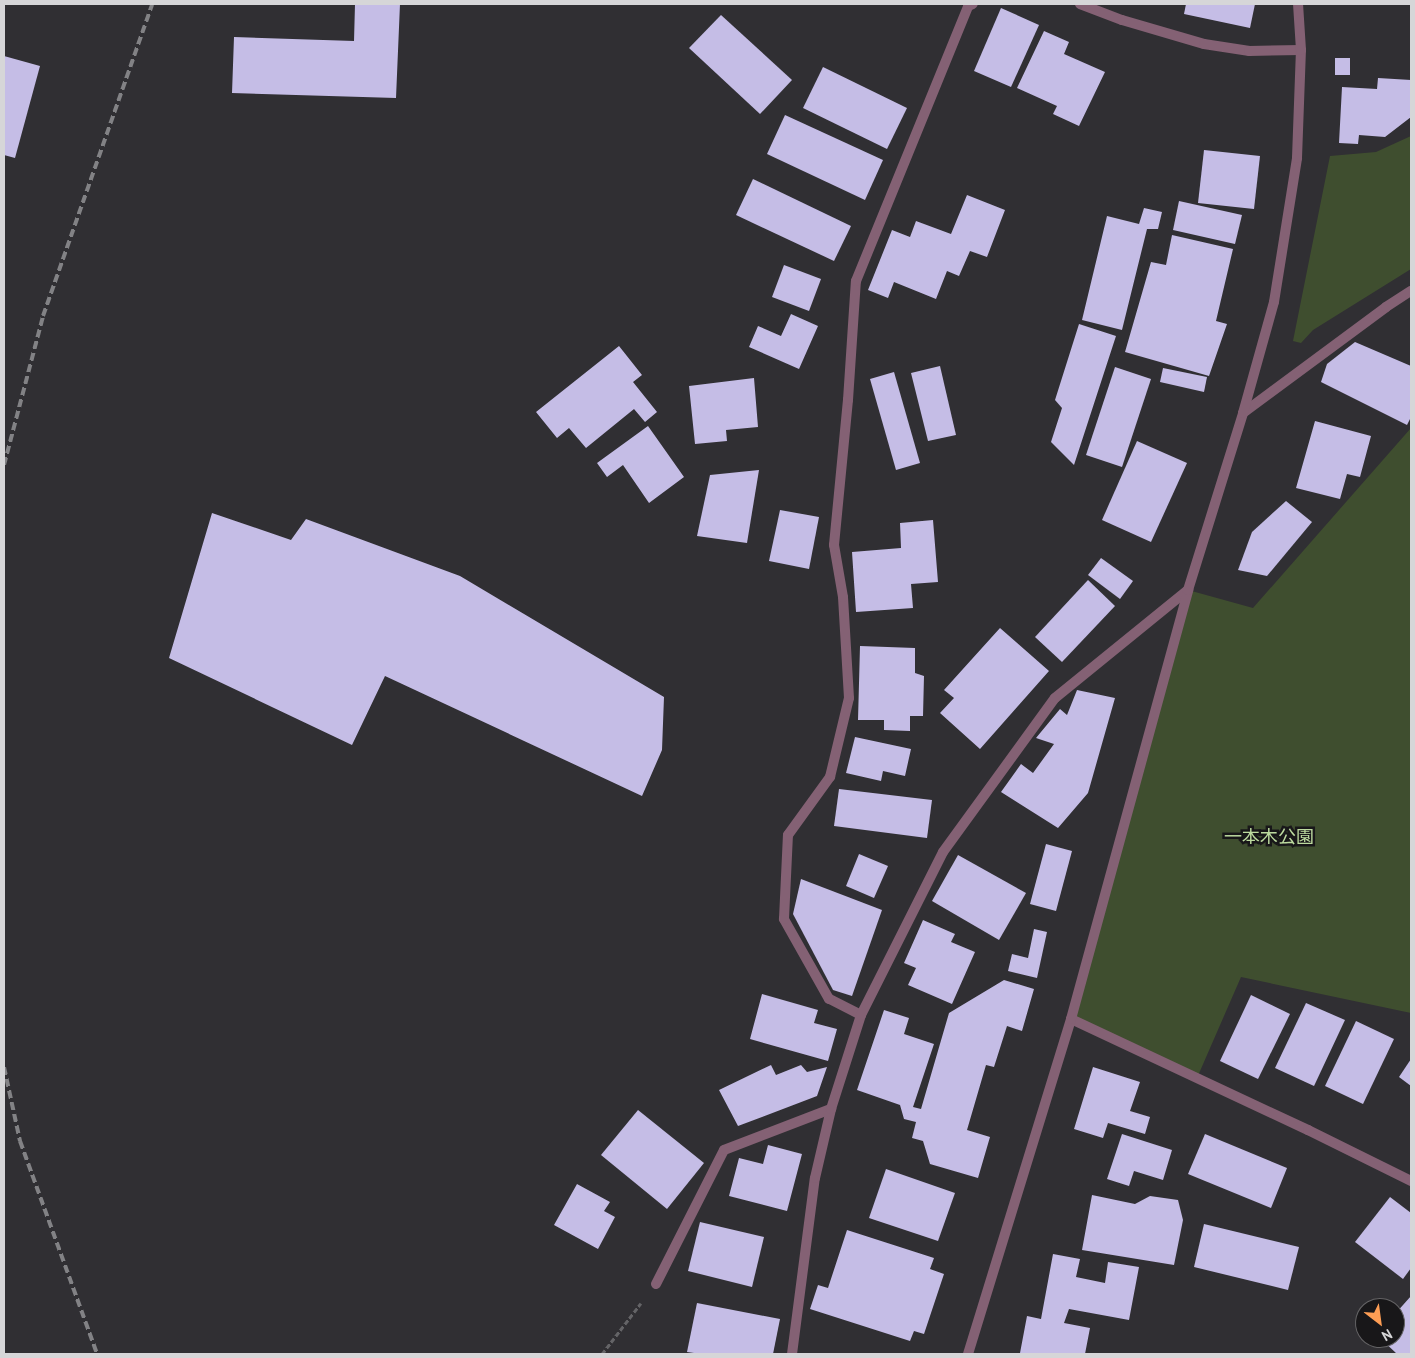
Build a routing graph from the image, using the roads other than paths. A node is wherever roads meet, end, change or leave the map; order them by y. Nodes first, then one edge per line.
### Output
1 (973, 4) edge
2 (1080, 4) edge
3 (1298, 4) edge
4 (1301, 50) junction
5 (1411, 291) edge
6 (1243, 413) junction
7 (1188, 590) junction
8 (861, 1016) junction
9 (1071, 1019) junction
10 (831, 1109) junction
11 (1411, 1181) edge
12 (656, 1284) road end
13 (792, 1354) edge
14 (968, 1354) edge

1 - 8 street
2 - 4 street
3 - 4 street
4 - 6 street
5 - 6 street
6 - 7 street
7 - 8 street
7 - 9 street
8 - 10 street
9 - 11 street
9 - 14 street
10 - 12 street
10 - 13 street

